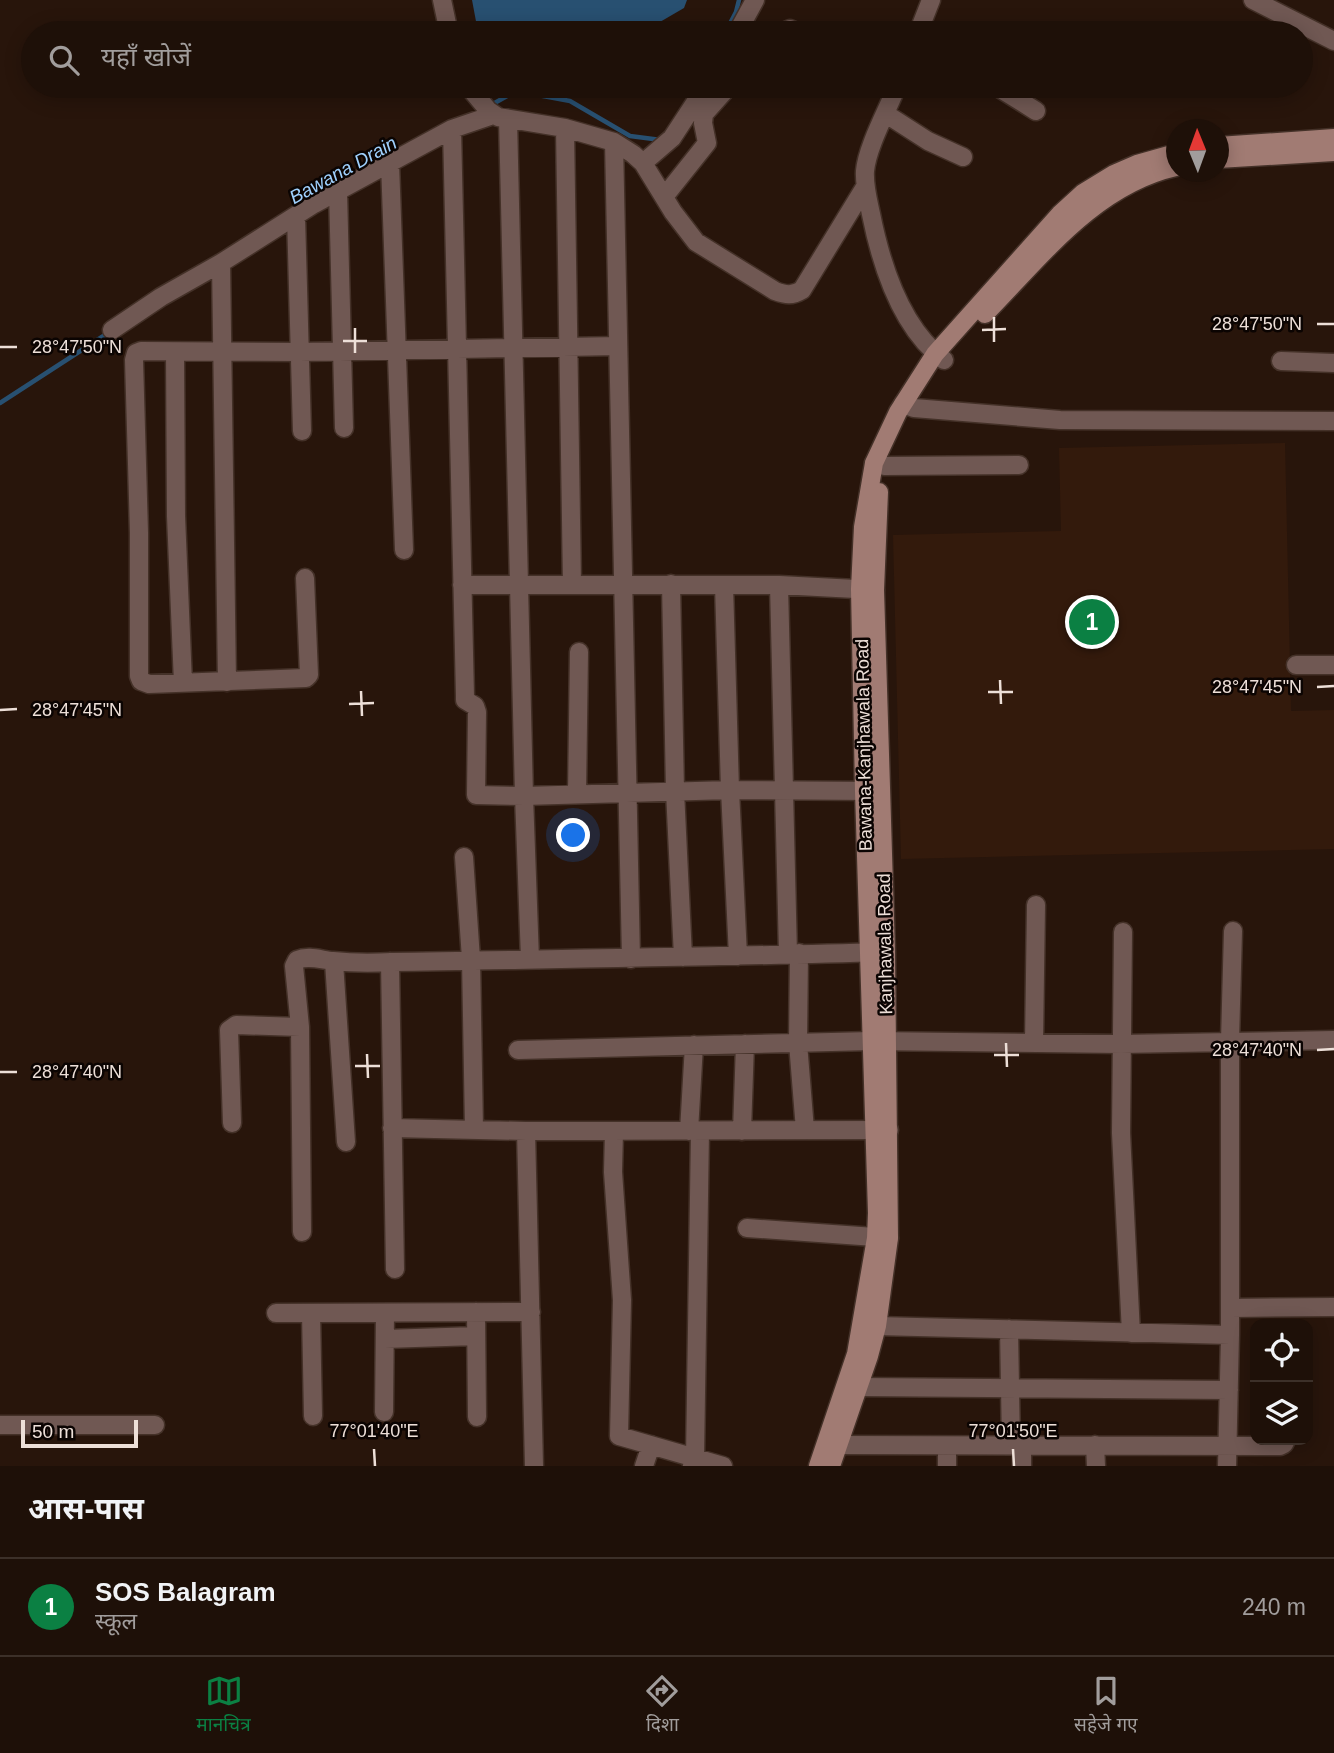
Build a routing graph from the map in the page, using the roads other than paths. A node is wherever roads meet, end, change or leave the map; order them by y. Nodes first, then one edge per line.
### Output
1 (442, 0) edge
2 (755, 0) edge
3 (931, 0) edge
4 (1253, 0) edge
5 (446, 21) edge
6 (744, 21) edge
7 (923, 21) edge
8 (1292, 21) edge
9 (1313, 32) edge
10 (1334, 41) edge
11 (479, 98) edge
12 (698, 98) edge
13 (718, 98) edge
14 (892, 98) edge
15 (1016, 98) edge
16 (1037, 111) dead end
17 (497, 114) junction
18 (886, 114) junction
19 (565, 128) junction
20 (452, 129) junction
21 (614, 142) junction
22 (1332, 145) edge
23 (1229, 151) edge
24 (1166, 156) edge
25 (963, 157) dead end
26 (390, 163) junction
27 (643, 163) junction
28 (1166, 171) edge
29 (865, 187) junction
30 (338, 191) junction
31 (664, 197) junction
32 (296, 216) junction
33 (221, 263) junction
34 (112, 330) dead end
35 (568, 346) junction
36 (618, 346) junction
37 (514, 347) junction
38 (457, 348) junction
39 (396, 349) junction
40 (343, 351) junction
41 (175, 352) junction
42 (222, 352) junction
43 (300, 352) junction
44 (939, 357) junction
45 (1281, 361) dead end
46 (1334, 363) edge
47 (908, 406) junction
48 (1334, 421) edge
49 (344, 428) dead end
50 (302, 430) dead end
51 (879, 465) junction
52 (1019, 465) dead end
53 (404, 550) dead end
54 (305, 578) dead end
55 (671, 584) junction
56 (519, 585) junction
57 (572, 585) junction
58 (724, 585) junction
59 (779, 585) junction
60 (462, 586) junction
61 (623, 586) junction
62 (868, 589) junction
63 (579, 652) dead end
64 (1296, 666) dead end
65 (1334, 666) edge
66 (227, 682) junction
67 (183, 683) junction
68 (730, 790) junction
69 (784, 790) junction
70 (675, 791) junction
71 (872, 791) junction
72 (626, 792) junction
73 (577, 794) junction
74 (524, 796) junction
75 (464, 857) dead end
76 (1036, 905) dead end
77 (1234, 931) dead end
78 (1123, 932) dead end
79 (878, 952) junction
80 (793, 953) junction
81 (738, 956) junction
82 (683, 957) junction
83 (471, 959) junction
84 (530, 959) junction
85 (631, 959) junction
86 (334, 961) junction
87 (390, 962) junction
88 (300, 1027) junction
89 (1334, 1040) edge
90 (879, 1041) junction
91 (1230, 1041) junction
92 (798, 1043) junction
93 (1034, 1043) junction
94 (745, 1044) junction
95 (1121, 1044) junction
96 (694, 1045) junction
97 (518, 1050) dead end
98 (232, 1123) dead end
99 (392, 1128) junction
100 (474, 1129) junction
101 (805, 1130) junction
102 (881, 1130) junction
103 (526, 1131) junction
104 (614, 1131) junction
105 (694, 1131) junction
106 (742, 1131) junction
107 (346, 1142) dead end
108 (747, 1227) dead end
109 (302, 1232) dead end
110 (883, 1238) junction
111 (395, 1269) dead end
112 (1334, 1307) edge
113 (1231, 1308) junction
114 (476, 1312) junction
115 (531, 1312) junction
116 (276, 1313) dead end
117 (311, 1313) junction
118 (385, 1313) junction
119 (1287, 1316) edge
120 (870, 1325) junction
121 (1009, 1329) junction
122 (1131, 1333) junction
123 (1230, 1335) junction
124 (477, 1336) junction
125 (385, 1339) junction
126 (859, 1387) junction
127 (1010, 1388) junction
128 (1229, 1390) junction
129 (384, 1412) dead end
130 (313, 1416) dead end
131 (477, 1417) dead end
132 (0, 1425) edge
133 (155, 1425) dead end
134 (651, 1445) junction
135 (839, 1445) junction
136 (1017, 1445) junction
137 (1096, 1445) junction
138 (1282, 1445) edge
139 (947, 1446) junction
140 (1227, 1446) junction
141 (693, 1462) edge
142 (534, 1466) edge
143 (644, 1466) edge
144 (723, 1466) edge
145 (818, 1466) edge
146 (831, 1466) edge
147 (947, 1466) edge
148 (1022, 1466) edge
149 (1096, 1466) edge
150 (1227, 1466) edge

1 - 5 street
2 - 6 street
3 - 7 street
4 - 8 street
9 - 10 street
11 - 17 street
12 - 27 street
13 - 31 street
14 - 18 street
15 - 16 street
17 - 19 street
17 - 20 street
17 - 37 street
18 - 25 street
18 - 29 street
19 - 21 street
19 - 35 street
20 - 26 street
20 - 38 street
21 - 27 street
21 - 36 street
22 - 23 main road
24 - 44 main road, Bawana-Kanjhawala Road
26 - 30 street
26 - 39 street
27 - 31 street
28 - 44 main road
29 - 31 street
29 - 44 street
30 - 32 street
30 - 40 street
32 - 33 street
32 - 43 street
33 - 34 street
33 - 42 street
35 - 36 street
35 - 37 street
35 - 57 street
36 - 61 street
37 - 38 street
37 - 56 street
38 - 39 street
38 - 60 street
39 - 40 street
39 - 53 street
40 - 43 street
40 - 49 street
41 - 42 street
41 - 67 street
41 - 67 street
42 - 43 street
42 - 66 street
43 - 50 street
44 - 47 main road, Bawana-Kanjhawala Road
45 - 46 street
47 - 48 street
47 - 51 main road, Bawana-Kanjhawala Road
51 - 52 street
51 - 62 main road, Bawana-Kanjhawala Road
54 - 66 street
55 - 58 street
55 - 61 street
55 - 70 street
56 - 57 street
56 - 60 street
56 - 74 street
57 - 61 street
58 - 59 street
58 - 68 street
59 - 62 street
59 - 69 street
60 - 74 street
61 - 72 street
62 - 71 main road, Bawana-Kanjhawala Road
63 - 73 street
64 - 65 street
66 - 67 street
68 - 69 street
68 - 70 street
68 - 81 street
69 - 71 street
69 - 80 street
70 - 72 street
70 - 82 street
71 - 79 main road, Bawana-Kanjhawala Road
72 - 73 street
72 - 85 street
73 - 74 street
74 - 84 street
75 - 83 street
76 - 93 street
77 - 91 street
78 - 95 street
79 - 80 street
79 - 90 main road, Bawana-Kanjhawala Road
80 - 81 street
80 - 92 street
81 - 82 street
82 - 85 street
83 - 84 street
83 - 87 street
83 - 100 street
84 - 85 street
86 - 87 street
86 - 88 street
86 - 107 street
87 - 99 street
88 - 98 street
88 - 109 street
89 - 91 street
90 - 92 street
90 - 93 street
90 - 102 main road, Bawana-Kanjhawala Road
91 - 95 street
91 - 113 street
92 - 94 street
92 - 101 street
93 - 95 street
94 - 96 street
94 - 106 street
95 - 122 street
96 - 97 street
96 - 105 street
99 - 100 street
99 - 111 street
100 - 103 street
101 - 102 street
101 - 106 street
102 - 110 main road, Bawana-Kanjhawala Road
103 - 104 street
103 - 115 street
104 - 105 street
104 - 134 street
105 - 106 street
105 - 141 street
108 - 110 street
110 - 120 main road, Bawana-Kanjhawala Road
112 - 119 street
113 - 119 street
113 - 123 street
114 - 115 street
114 - 118 street
114 - 124 street
115 - 142 street
116 - 117 street
117 - 118 street
117 - 130 street
118 - 125 street
120 - 121 street
120 - 126 main road
120 - 145 main road, Bawana-Kanjhawala Road
121 - 122 street
121 - 127 street
122 - 123 street
123 - 128 street
124 - 125 street
124 - 131 street
125 - 129 street
126 - 127 street
126 - 135 main road
127 - 128 street
127 - 136 street
128 - 140 street
132 - 133 street
134 - 141 street
134 - 143 street
135 - 139 street
135 - 146 main road
136 - 137 street
136 - 139 street
136 - 148 street
137 - 140 street
137 - 149 street
138 - 140 street
139 - 147 street
140 - 150 street
141 - 144 street

